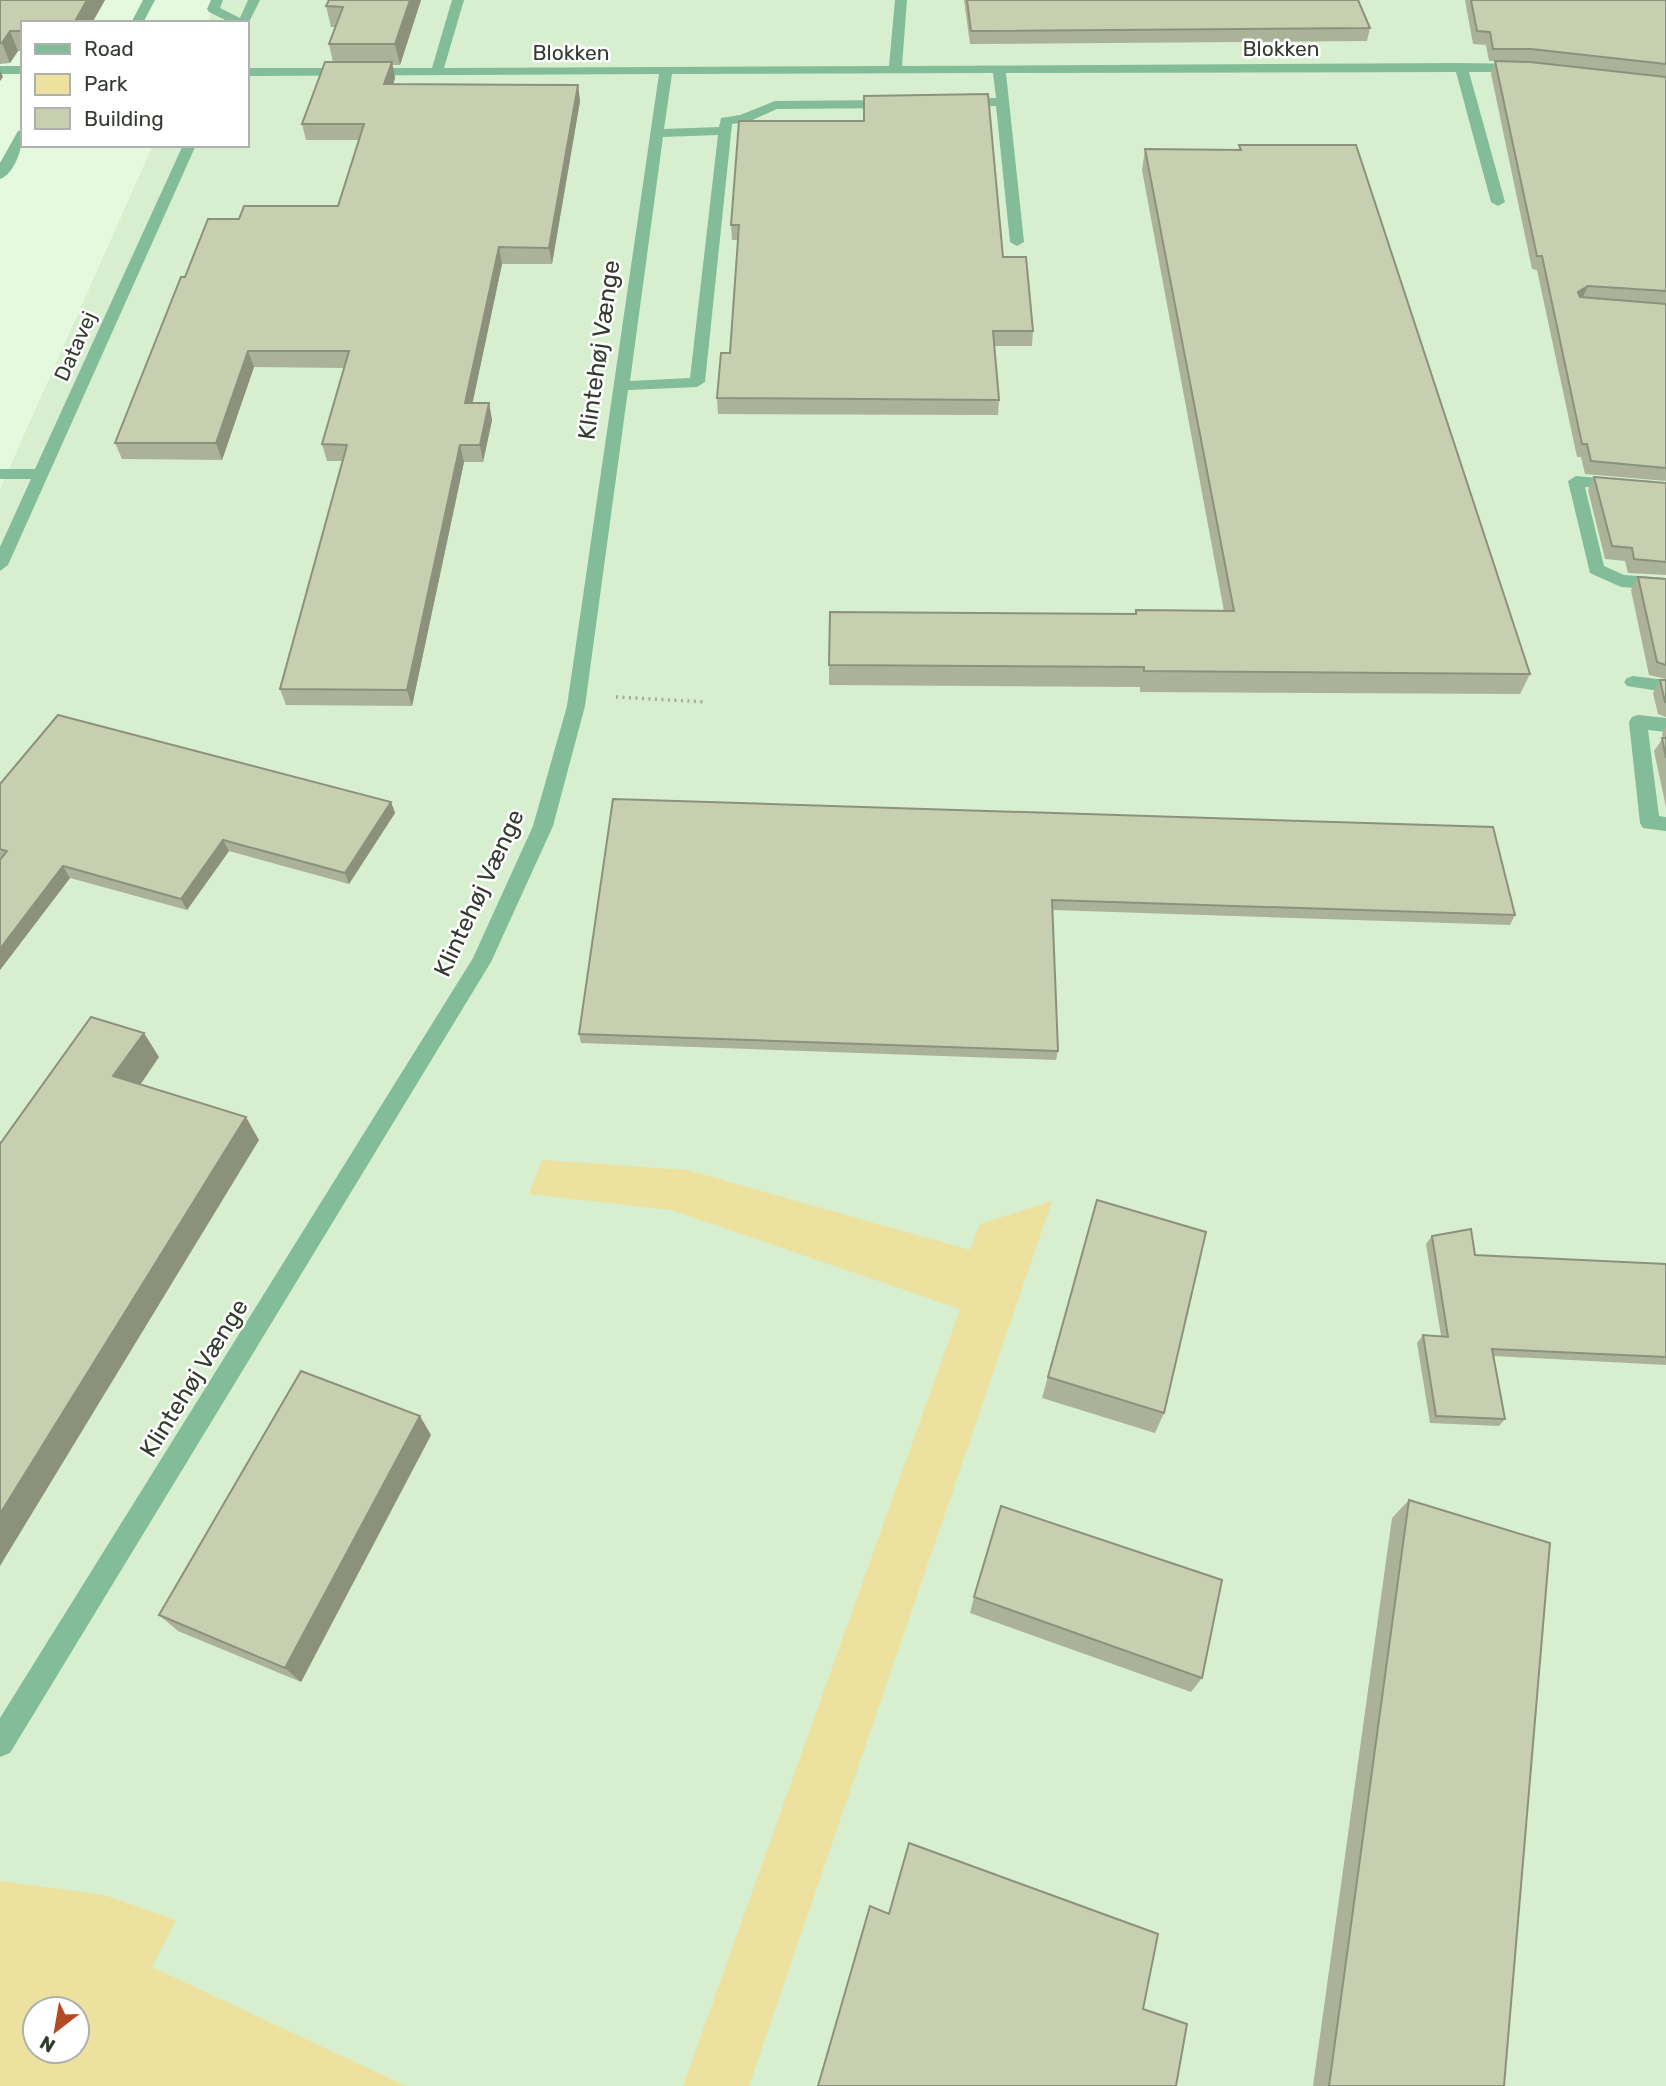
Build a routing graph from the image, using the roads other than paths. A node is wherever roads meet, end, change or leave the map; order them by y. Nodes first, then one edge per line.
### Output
1 (149, 0) edge
2 (217, 0) edge
3 (254, 0) edge
4 (458, 0) edge
5 (901, 0) edge
6 (138, 21) edge
7 (239, 21) edge
8 (244, 21) edge
9 (1461, 67) junction
10 (999, 69) junction
11 (0, 70) edge
12 (21, 70) edge
13 (895, 70) junction
14 (1538, 70) edge
15 (437, 71) junction
16 (666, 71) junction
17 (248, 72) edge
18 (1003, 102) junction
19 (909, 103) edge
20 (949, 103) edge
21 (724, 131) junction
22 (657, 133) junction
23 (21, 138) edge
24 (189, 147) edge
25 (0, 175) edge
26 (1498, 202) dead end
27 (1017, 242) dead end
28 (621, 386) junction
29 (0, 474) edge
30 (41, 474) junction
31 (1666, 489) edge
32 (0, 565) edge
33 (1666, 584) edge
34 (1633, 682) dead end
35 (1666, 686) edge
36 (1666, 725) edge
37 (1666, 824) edge
38 (0, 1743) edge

1 - 6 street
2 - 7 street
3 - 8 street
4 - 15 street
5 - 13 street
9 - 10 street, Blokken
9 - 14 street, Blokken
9 - 26 street
10 - 13 street, Blokken
10 - 18 street
11 - 12 street
13 - 16 street, Blokken
15 - 16 street, Blokken
15 - 17 street, Blokken
16 - 22 street, Klintehøj Vænge
18 - 20 street
18 - 27 street
19 - 21 street
21 - 22 street
21 - 28 street
22 - 28 street, Klintehøj Vænge
23 - 25 street
24 - 30 street, Datavej
28 - 38 street, Klintehøj Vænge
29 - 30 street
30 - 32 street, Datavej
31 - 33 street
34 - 35 street
36 - 37 street

